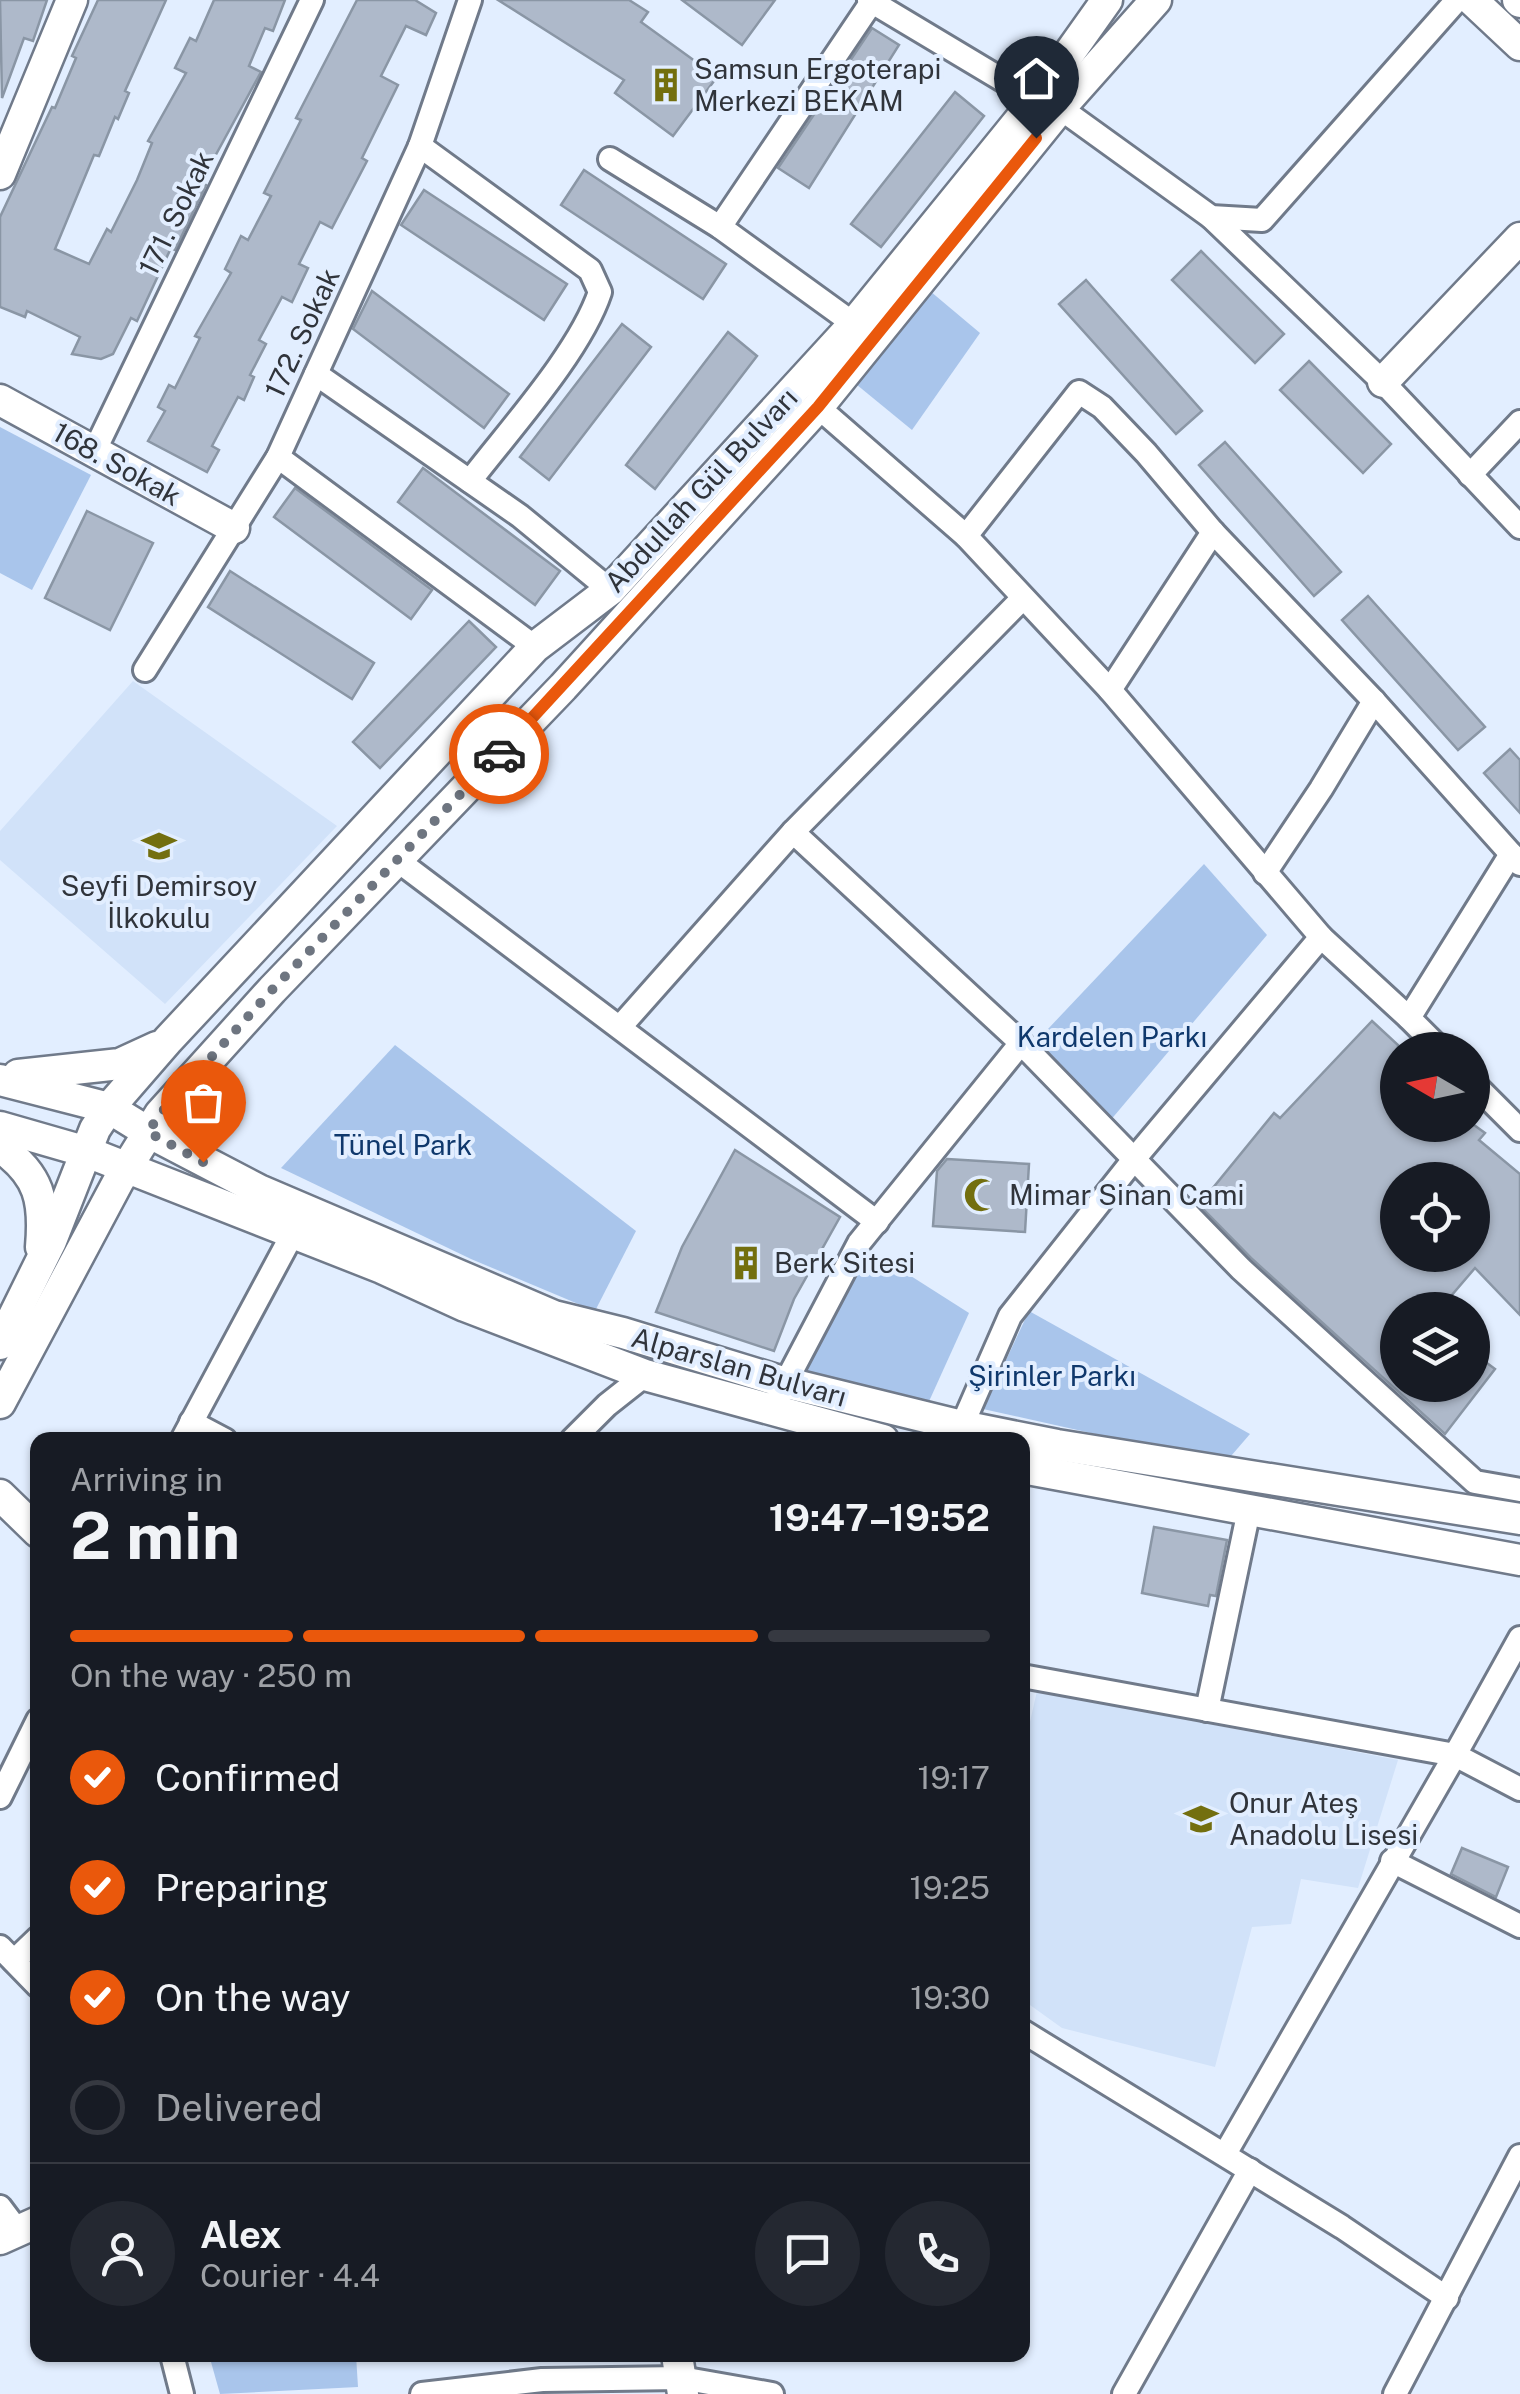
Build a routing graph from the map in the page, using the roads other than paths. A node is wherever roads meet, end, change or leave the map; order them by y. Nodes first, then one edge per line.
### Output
1 (72, 0) edge
2 (312, 0) edge
3 (470, 0) edge
4 (1107, 0) edge
5 (1156, 0) edge
6 (1457, 0) edge
7 (1472, 0) edge
8 (872, 1) edge
9 (1520, 45) edge
10 (1048, 104) junction
11 (420, 146) junction
12 (610, 158) dead end
13 (0, 174) edge
14 (1211, 217) junction
15 (720, 227) junction
16 (1520, 238) edge
17 (854, 324) junction
18 (316, 374) junction
19 (1383, 382) junction
20 (0, 400) edge
21 (818, 407) junction
22 (1520, 422) edge
23 (94, 452) junction
24 (278, 457) junction
25 (1470, 475) junction
26 (470, 481) junction
27 (234, 528) junction
28 (1520, 528) edge
29 (1213, 532) junction
30 (966, 536) junction
31 (610, 590) junction
32 (1022, 599) junction
33 (535, 647) junction
34 (146, 670) dead end
35 (1110, 690) junction
36 (1374, 701) junction
37 (793, 832) junction
38 (1516, 859) edge
39 (397, 860) junction
40 (1264, 874) junction
41 (1321, 938) junction
42 (1409, 1018) junction
43 (620, 1027) junction
44 (1423, 1032) edge
45 (168, 1040) junction
46 (1021, 1044) junction
47 (0, 1078) edge
48 (1490, 1100) edge
49 (109, 1108) junction
50 (0, 1127) edge
51 (1520, 1130) edge
52 (148, 1132) junction
53 (0, 1147) edge
54 (87, 1152) junction
55 (1135, 1158) junction
56 (126, 1167) junction
57 (877, 1222) junction
58 (292, 1236) junction
59 (26, 1296) junction
60 (0, 1344) edge
61 (645, 1375) junction
62 (783, 1382) junction
63 (0, 1403) edge
64 (773, 1411) junction
65 (186, 1431) edge
66 (580, 1432) edge
67 (852, 1432) edge
68 (956, 1432) edge
69 (959, 1432) edge
70 (1030, 1442) edge
71 (1030, 1469) edge
72 (1520, 1490) edge
73 (0, 1495) edge
74 (1472, 1495) junction
75 (1249, 1510) junction
76 (1520, 1518) edge
77 (30, 1524) edge
78 (1520, 1560) edge
79 (1520, 1638) edge
80 (1030, 1677) edge
81 (1207, 1710) junction
82 (30, 1736) edge
83 (1455, 1755) junction
84 (1520, 1789) edge
85 (0, 1797) edge
86 (1392, 1861) junction
87 (1520, 1926) edge
88 (30, 1942) edge
89 (7, 1954) edge
90 (30, 1978) edge
91 (1030, 2036) edge
92 (1225, 2154) junction
93 (1519, 2162) edge
94 (1250, 2170) junction
95 (1447, 2298) junction
96 (174, 2362) edge
97 (680, 2376) edge
98 (542, 2387) edge
99 (182, 2394) edge
100 (422, 2394) edge
101 (772, 2394) edge
102 (1124, 2394) edge
103 (1395, 2394) edge

1 - 13 main road
2 - 23 street, 171. Sokak
3 - 11 street, 172. Sokak
4 - 10 main road, Abdullah Gül Bulvarı
5 - 10 main road, Abdullah Gül Bulvarı
6 - 14 street
7 - 9 main road
8 - 10 street
8 - 15 street
10 - 14 street
10 - 17 main road, Abdullah Gül Bulvarı
10 - 21 main road, Abdullah Gül Bulvarı
11 - 18 street, 172. Sokak
11 - 26 street
12 - 15 street
14 - 19 street
15 - 17 street
16 - 19 main road
17 - 31 main road, Abdullah Gül Bulvarı
18 - 24 street, 172. Sokak
18 - 26 street
19 - 25 street
20 - 23 main road, 168. Sokak
21 - 30 street
21 - 39 main road, Abdullah Gül Bulvarı
22 - 25 street
23 - 27 main road, 168. Sokak
24 - 27 street, 172. Sokak
24 - 33 street
25 - 28 street
26 - 31 street
27 - 34 street, 172. Sokak
29 - 30 street
29 - 35 street
29 - 36 street
30 - 32 street
31 - 33 main road, Abdullah Gül Bulvarı
32 - 35 street
32 - 37 street
33 - 45 main road, Abdullah Gül Bulvarı
35 - 40 street
36 - 38 street
36 - 40 street
37 - 43 street
37 - 46 street
38 - 42 street
39 - 43 street
39 - 52 main road, Abdullah Gül Bulvarı
40 - 41 street
41 - 42 street
41 - 55 street
42 - 44 street
43 - 57 street
45 - 47 main road
45 - 49 main road, Abdullah Gül Bulvarı
46 - 55 street
46 - 57 street
47 - 49 main road, Alparslan Bulvarı
48 - 51 street
49 - 52 main road, Alparslan Bulvarı
49 - 54 main road, Abdullah Gül Bulvarı
50 - 54 main road, Alparslan Bulvarı
52 - 56 main road, Abdullah Gül Bulvarı
52 - 62 main road, Alparslan Bulvarı
53 - 59 main road
54 - 56 main road, Alparslan Bulvarı
54 - 59 main road, Abdullah Gül Bulvarı
55 - 69 street
55 - 74 street
56 - 58 main road, Alparslan Bulvarı
56 - 63 main road, Abdullah Gül Bulvarı
57 - 62 street
58 - 61 main road, Alparslan Bulvarı
58 - 65 street
59 - 60 main road, Abdullah Gül Bulvarı
61 - 64 main road, Alparslan Bulvarı
61 - 66 street
62 - 64 street
62 - 68 main road, Alparslan Bulvarı
64 - 67 main road, Alparslan Bulvarı
70 - 74 main road, Alparslan Bulvarı
71 - 75 main road
72 - 74 street
73 - 77 main road
74 - 76 main road, Alparslan Bulvarı
75 - 78 main road
75 - 81 street
79 - 83 street
80 - 81 street
81 - 83 street
82 - 85 street
83 - 84 street
83 - 86 street
86 - 87 street
86 - 92 street
88 - 89 street
89 - 90 street
91 - 92 street
92 - 94 street
93 - 95 street
94 - 95 street
94 - 102 street
95 - 103 street
96 - 99 street
97 - 98 street
97 - 101 street
98 - 100 street

